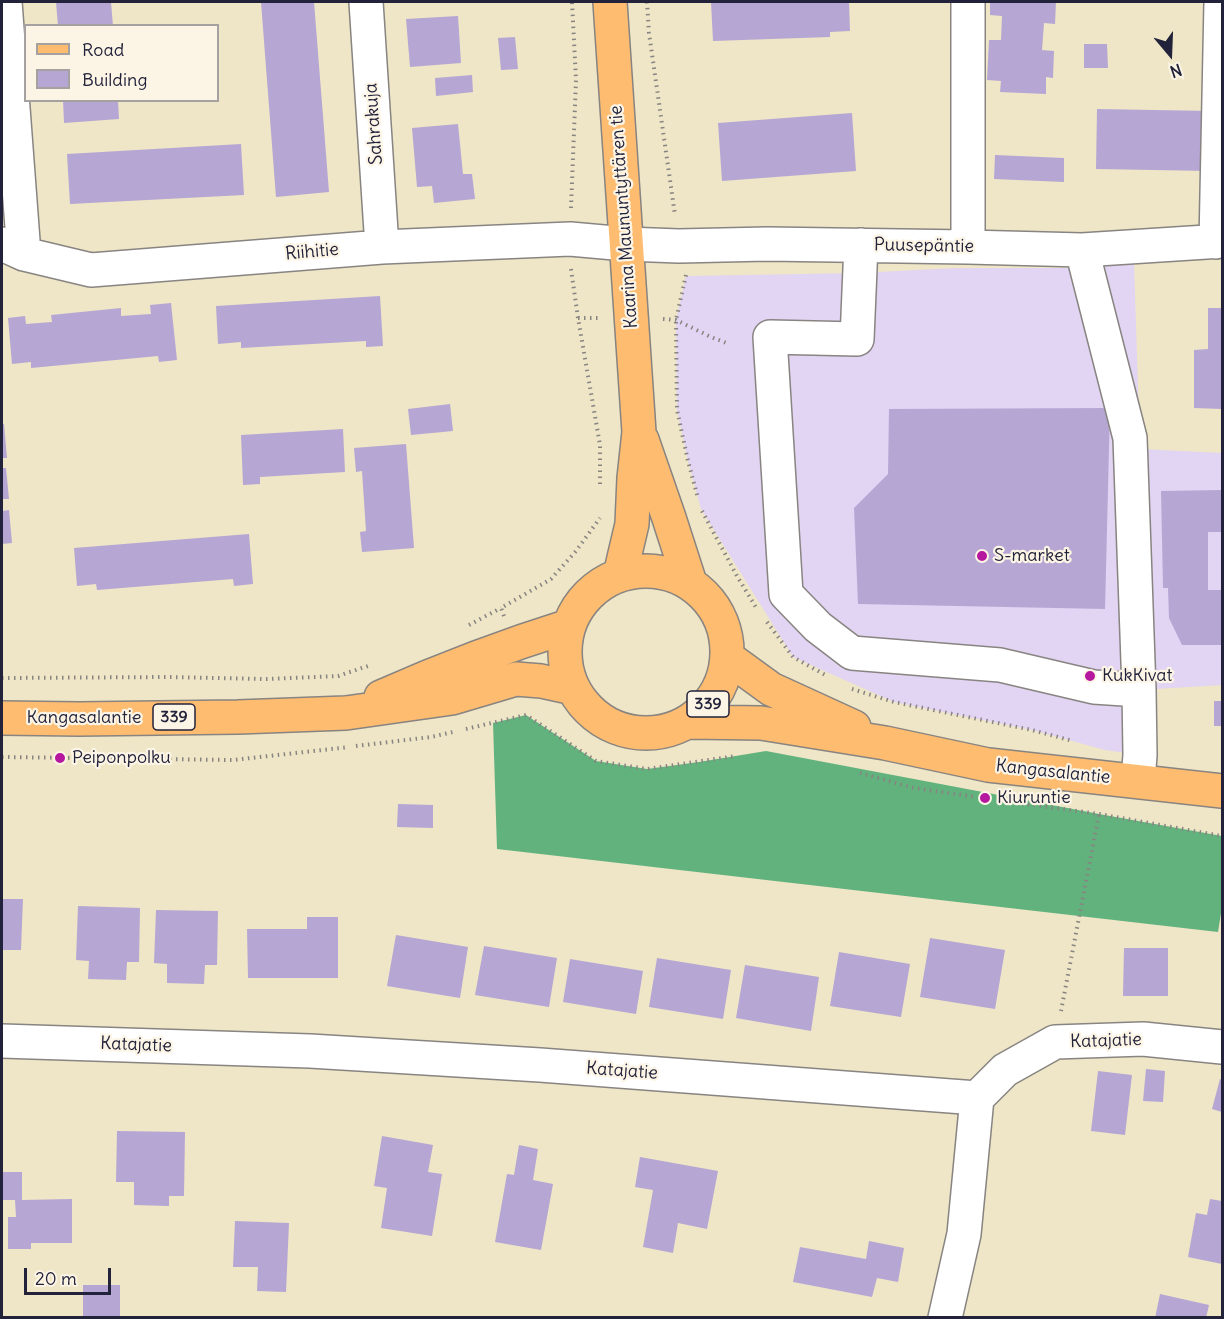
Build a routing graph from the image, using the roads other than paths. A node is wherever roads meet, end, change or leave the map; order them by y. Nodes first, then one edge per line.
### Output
1 (5, 2) edge
2 (366, 2) edge
3 (610, 2) edge
4 (968, 2) edge
5 (1221, 2) edge
6 (1219, 241) edge
7 (626, 244) junction
8 (861, 245) junction
9 (382, 246) junction
10 (968, 246) junction
11 (13, 249) edge
12 (1082, 250) junction
13 (639, 432) junction
14 (620, 575) junction
15 (690, 584) junction
16 (569, 626) junction
17 (727, 657) junction
18 (573, 688) junction
19 (1139, 690) junction
20 (346, 712) junction
21 (2, 718) edge
22 (688, 722) junction
23 (885, 743) junction
24 (1138, 781) junction
25 (1222, 791) edge
26 (2, 1041) edge
27 (1222, 1047) edge
28 (977, 1098) junction
29 (945, 1317) edge

1 - 11 street
2 - 9 street, Sahrakuja
3 - 7 main road, Kaarina Maununtyttären tie
4 - 10 street
5 - 6 street
6 - 12 street, Puusepäntie
7 - 8 street, Puusepäntie
7 - 9 street, Riihitie
7 - 13 main road, Kaarina Maununtyttären tie
8 - 10 street, Puusepäntie
8 - 19 street
9 - 11 street, Riihitie
10 - 12 street, Puusepäntie
12 - 19 street
13 - 14 main road, Kaarina Maununtyttären tie
13 - 15 main road, Kaarina Maununtyttären tie
14 - 15 main road, 339
14 - 16 main road, 339
15 - 17 main road, 339
16 - 18 main road, 339
16 - 20 main road, Kangasalantie / 339
17 - 22 main road, 339
17 - 23 main road, Kangasalantie / 339
18 - 20 main road, Kangasalantie / 339
18 - 22 main road, 339
19 - 24 street
20 - 21 main road, Kangasalantie / 339
22 - 23 main road, Kangasalantie / 339
23 - 24 main road, Kangasalantie / 339
24 - 25 main road, Kangasalantie / 339
26 - 28 street, Katajatie
27 - 28 street, Katajatie
28 - 29 street

